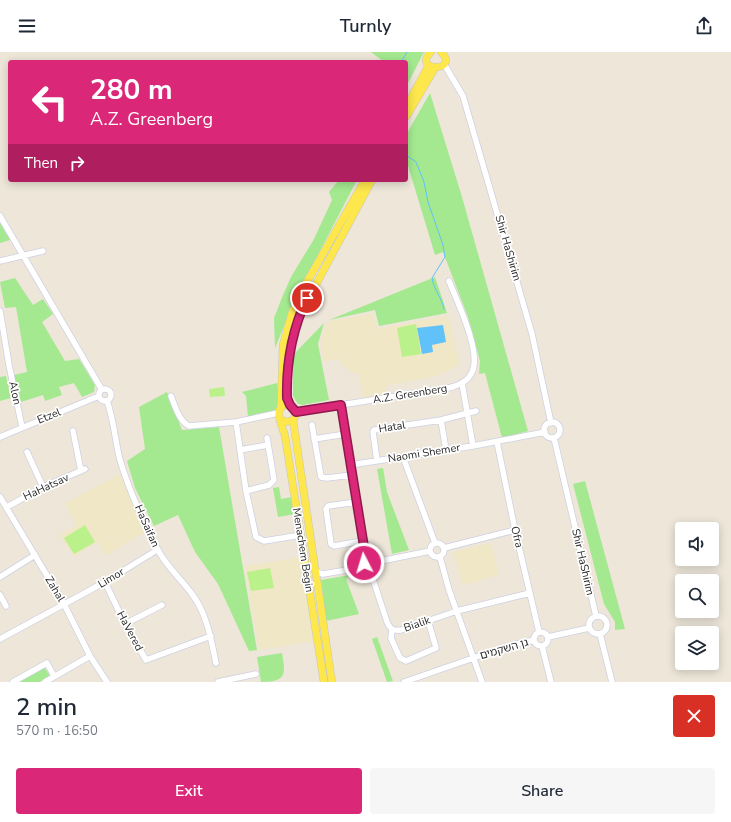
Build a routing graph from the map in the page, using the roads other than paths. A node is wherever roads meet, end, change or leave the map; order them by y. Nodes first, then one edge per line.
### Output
1 (431, 52) edge
2 (444, 53) edge
3 (437, 66) junction
4 (408, 103) edge
5 (408, 114) edge
6 (364, 182) edge
7 (371, 182) edge
8 (0, 216) edge
9 (43, 251) dead end
10 (24, 256) junction
11 (0, 261) edge
12 (449, 281) dead end
13 (0, 311) edge
14 (462, 383) junction
15 (102, 390) junction
16 (99, 396) junction
17 (171, 396) dead end
18 (107, 401) junction
19 (290, 405) junction
20 (341, 405) junction
21 (476, 410) dead end
22 (296, 412) junction
23 (280, 413) junction
24 (468, 413) junction
25 (293, 420) junction
26 (441, 420) junction
27 (236, 422) junction
28 (551, 423) junction
29 (312, 425) dead end
30 (22, 427) junction
31 (73, 431) dead end
32 (545, 432) junction
33 (346, 434) junction
34 (0, 437) edge
35 (267, 438) dead end
36 (554, 438) junction
37 (314, 439) junction
38 (497, 442) junction
39 (268, 445) junction
40 (473, 446) junction
41 (240, 450) junction
42 (446, 450) junction
43 (27, 452) dead end
44 (403, 457) junction
45 (377, 460) junction
46 (350, 465) junction
47 (352, 475) junction
48 (43, 487) junction
49 (246, 491) junction
50 (0, 496) edge
51 (356, 502) junction
52 (7, 508) junction
53 (515, 530) junction
54 (301, 535) junction
55 (362, 541) junction
56 (435, 543) junction
57 (444, 548) junction
58 (157, 550) junction
59 (430, 552) junction
60 (35, 555) junction
61 (440, 557) junction
62 (376, 562) junction
63 (366, 565) junction
64 (319, 575) junction
65 (0, 577) edge
66 (105, 582) junction
67 (530, 593) junction
68 (0, 595) edge
69 (64, 604) junction
70 (162, 605) dead end
71 (6, 606) dead end
72 (457, 611) junction
73 (596, 616) junction
74 (428, 620) junction
75 (125, 624) junction
76 (589, 628) junction
77 (392, 630) junction
78 (539, 632) junction
79 (600, 634) junction
80 (211, 636) junction
81 (548, 637) junction
82 (0, 639) edge
83 (534, 640) junction
84 (542, 646) junction
85 (90, 656) junction
86 (474, 657) junction
87 (216, 663) dead end
88 (256, 674) dead end
89 (54, 676) junction
90 (243, 680) edge
91 (13, 682) edge
92 (45, 682) edge
93 (107, 682) edge
94 (218, 682) edge
95 (324, 682) edge
96 (332, 682) edge
97 (404, 682) edge
98 (482, 682) edge
99 (551, 682) edge
100 (612, 682) edge

1 - 3 main road
2 - 3 main road
3 - 4 main road
3 - 5 main road
3 - 28 street, Shir HaShirim
6 - 23 main road, Menachem Begin
7 - 19 main road
8 - 10 street
9 - 10 street
10 - 11 street
10 - 15 street
12 - 14 street, A.Z. Greenberg
13 - 30 street, Alon
14 - 20 street, A.Z. Greenberg
14 - 24 street
15 - 16 street
15 - 18 street
16 - 18 street
16 - 30 street, Etzel
17 - 27 street
18 - 58 street, HaSaifan
19 - 22 main road
19 - 23 main road
20 - 22 street, A.Z. Greenberg
20 - 33 street, Bialik
21 - 24 street, Hatal
22 - 25 main road
23 - 25 main road
23 - 27 street
23 - 54 main road, Menachem Begin
24 - 26 street, Hatal
24 - 40 street
25 - 64 main road, Menachem Begin
26 - 42 street
26 - 45 street, Hatal
27 - 41 street
28 - 32 street
28 - 36 street
29 - 37 street
30 - 34 street, Etzel
31 - 48 street, HaHatsav
32 - 36 street
32 - 38 street, Naomi Shemer
33 - 37 street
33 - 46 street, Bialik
35 - 39 street
36 - 73 street, Shir HaShirim
37 - 47 street
38 - 40 street, Naomi Shemer
38 - 53 street, Ofra
39 - 41 street
39 - 49 street
40 - 42 street, Naomi Shemer
41 - 49 street
42 - 44 street, Naomi Shemer
43 - 48 street
44 - 45 street, Naomi Shemer
44 - 56 street
45 - 46 street, Naomi Shemer
46 - 47 street, Bialik
47 - 51 street, Bialik
48 - 52 street, HaHatsav
49 - 54 street
50 - 52 street, Zahal
51 - 55 street, Bialik
51 - 55 street
52 - 60 street, Zahal
53 - 57 street
53 - 67 street, Ofra
54 - 95 main road, Menachem Begin
55 - 63 street, Bialik
56 - 57 street
56 - 59 street
57 - 61 street
58 - 66 street, Limor
58 - 80 street, HaSaifan
59 - 61 street
59 - 62 street
60 - 65 street
60 - 69 street, Zahal
61 - 72 street
62 - 63 street
62 - 63 street
63 - 64 street
63 - 77 street, Bialik
64 - 96 main road, Menachem Begin
66 - 69 street, Limor
66 - 75 street, HaVered
67 - 72 street, Bialik
67 - 78 street, Ofra
68 - 71 street
69 - 82 street, Limor
69 - 85 street, Zahal
70 - 75 street
72 - 74 street, Bialik
72 - 86 street
73 - 76 street
73 - 79 street
74 - 77 street, Bialik
74 - 77 street
75 - 80 street, HaVered
76 - 79 street
76 - 81 street
78 - 81 street
78 - 83 street
79 - 100 street
80 - 87 street, HaSaifan
81 - 84 street
83 - 84 street
83 - 86 street, גן השקמים
84 - 99 street
85 - 89 street
85 - 93 street, Zahal
86 - 97 street, גן השקמים
86 - 98 street
88 - 90 street
89 - 91 street
89 - 92 street
90 - 94 street

